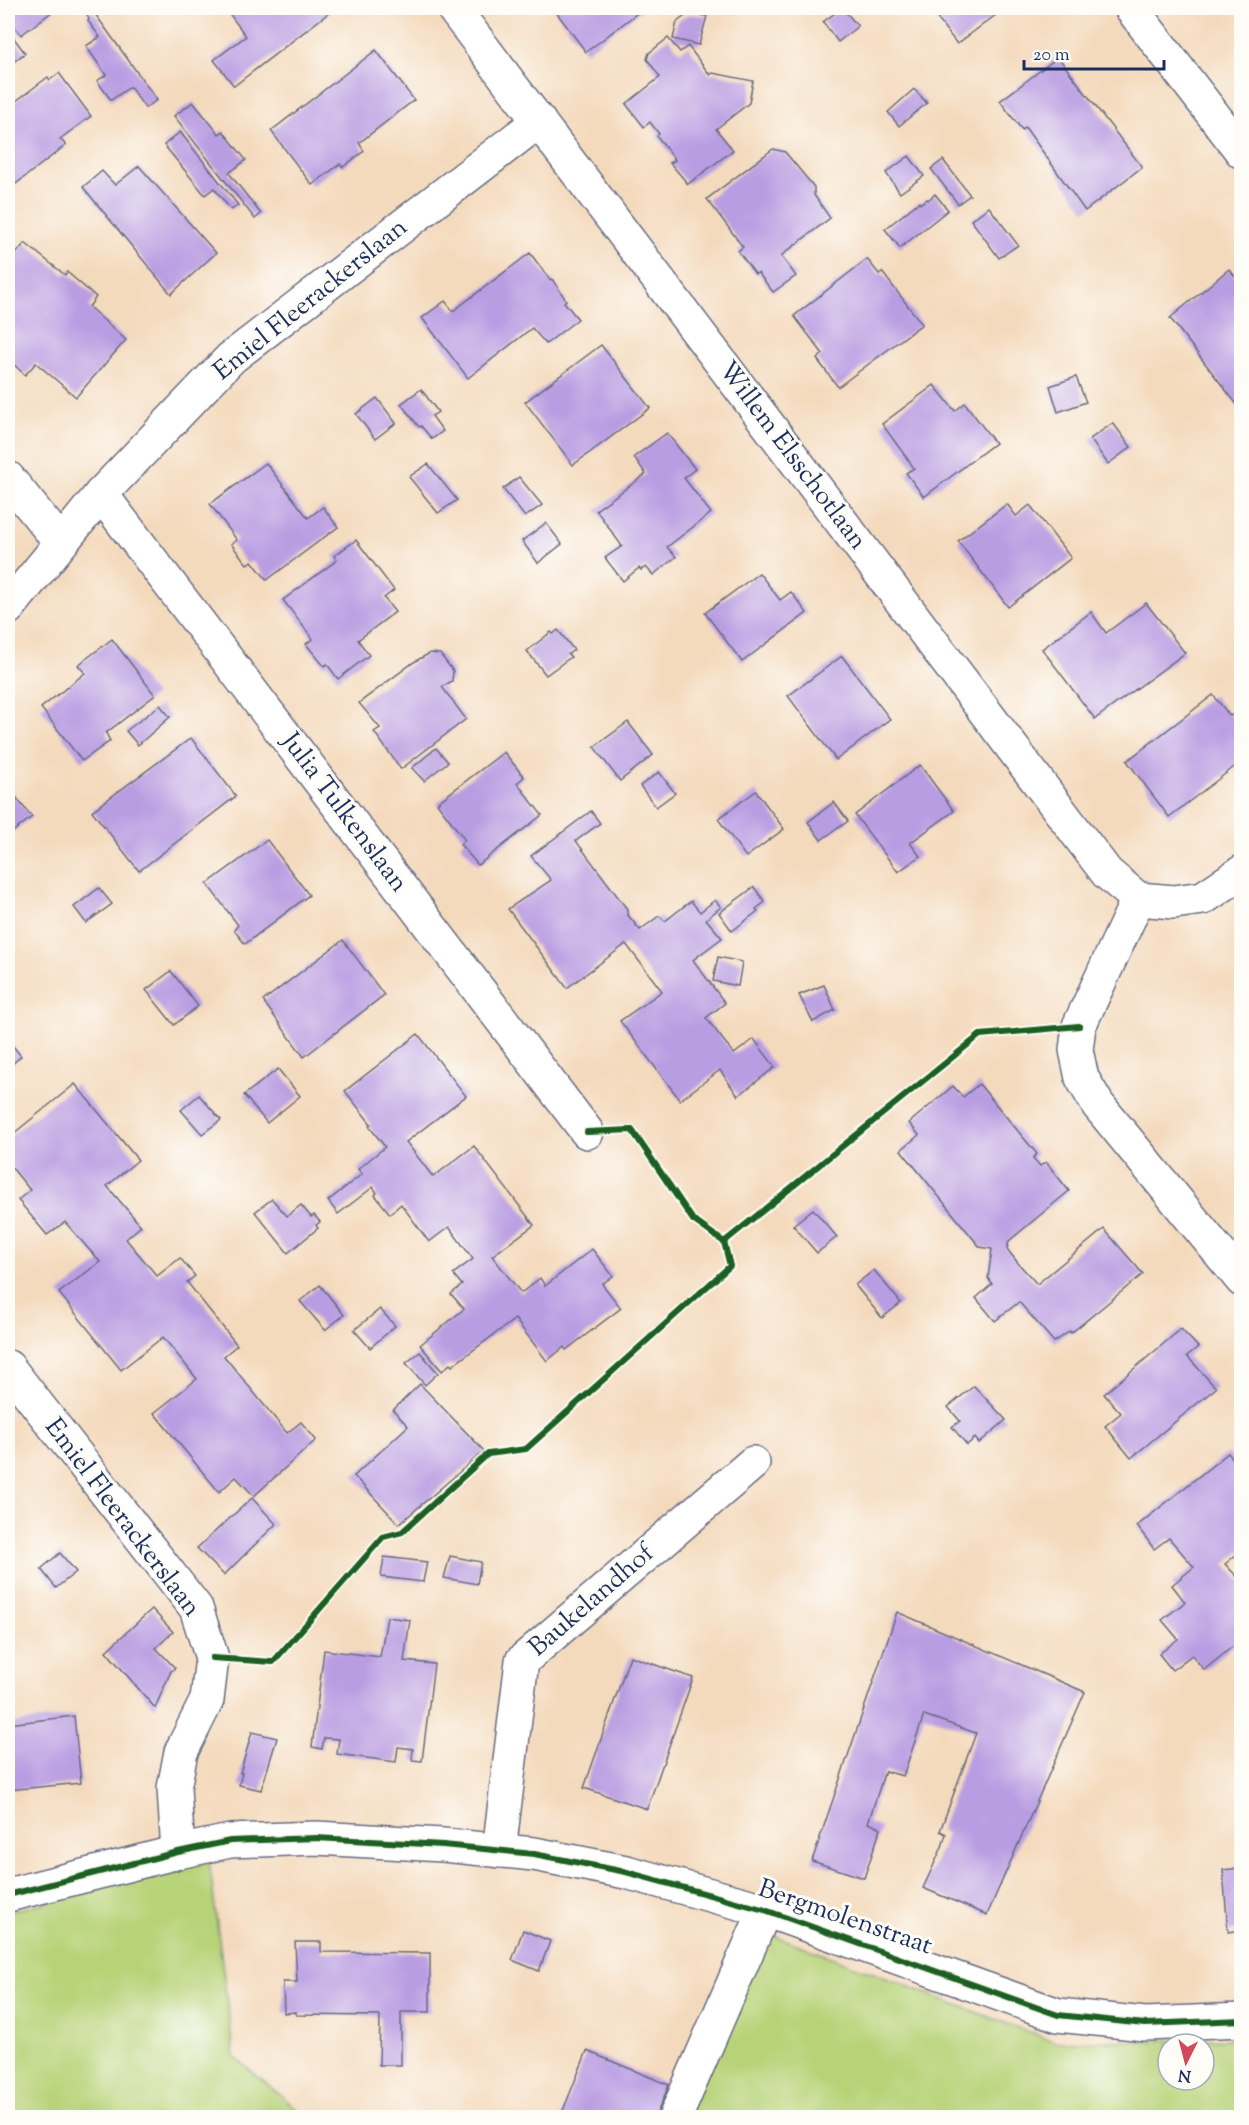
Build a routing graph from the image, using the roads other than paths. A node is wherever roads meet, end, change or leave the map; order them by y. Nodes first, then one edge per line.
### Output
1 (453, 8) edge
2 (1131, 8) edge
3 (539, 121) junction
4 (1242, 152) edge
5 (8, 478) edge
6 (101, 494) junction
7 (61, 543) junction
8 (8, 608) edge
9 (1242, 872) edge
10 (1138, 898) junction
11 (587, 1132) dead end
12 (1242, 1280) edge
13 (8, 1366) edge
14 (753, 1463) dead end
15 (499, 1851) junction
16 (178, 1852) junction
17 (8, 1895) edge
18 (765, 1910) junction
19 (1242, 2020) edge
20 (675, 2118) edge

1 - 3 street, Willem Elsschotlaan
2 - 4 street
3 - 6 street, Emiel Fleerackerslaan
3 - 10 street, Willem Elsschotlaan
5 - 7 street
6 - 7 street, Emiel Fleerackerslaan
6 - 11 street, Julia Tulkenslaan
7 - 8 street, Emiel Fleerackerslaan
9 - 10 street
10 - 12 street
13 - 16 street, Emiel Fleerackerslaan
14 - 15 street, Baukelandhof
15 - 16 street, Bergmolenstraat
15 - 18 street, Bergmolenstraat
16 - 17 street, Bergmolenstraat
18 - 19 street, Bergmolenstraat
18 - 20 street

